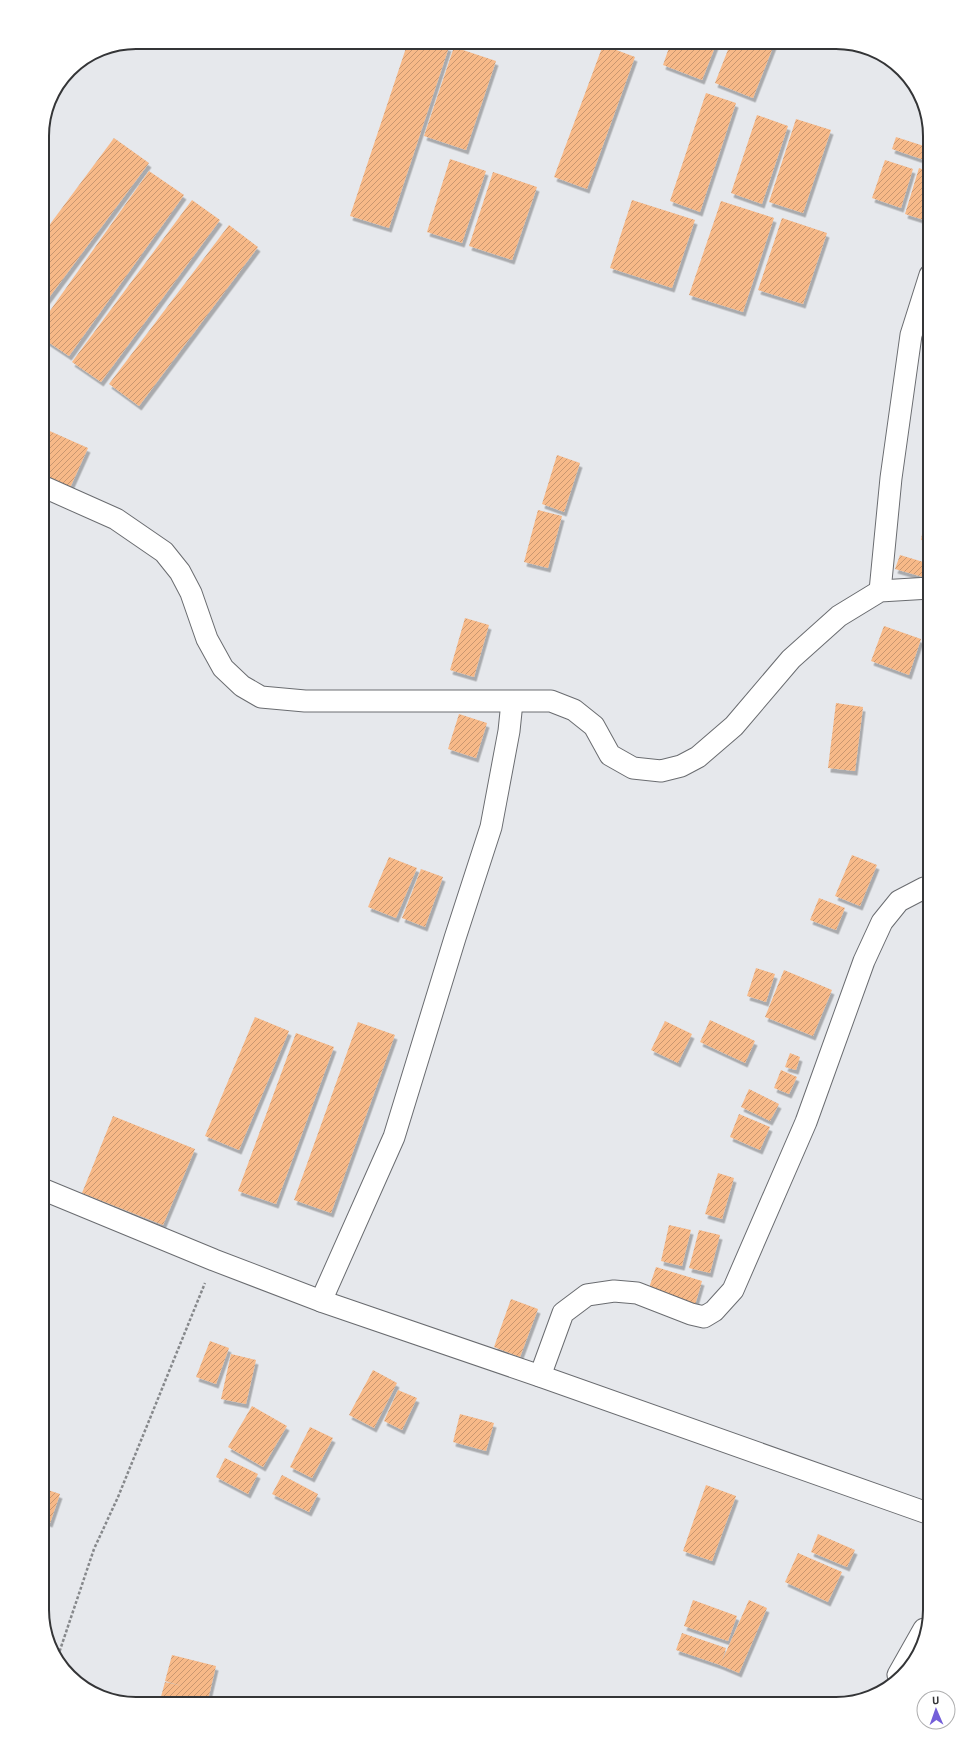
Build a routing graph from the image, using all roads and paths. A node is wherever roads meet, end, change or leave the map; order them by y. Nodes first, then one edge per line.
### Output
1 (923, 297) edge
2 (49, 489) edge
3 (923, 588) edge
4 (880, 591) junction
5 (512, 702) junction
6 (923, 889) edge
7 (49, 1192) edge
8 (214, 1260) junction
9 (322, 1301) junction
10 (540, 1376) junction
11 (923, 1512) edge
12 (916, 1644) edge
13 (60, 1651) edge
14 (907, 1660) edge

1 - 4 street
2 - 5 street
3 - 4 street
4 - 5 street
5 - 9 street
6 - 10 street
7 - 8 street
8 - 9 street
8 - 13 path
9 - 10 street
10 - 11 street
12 - 14 street

